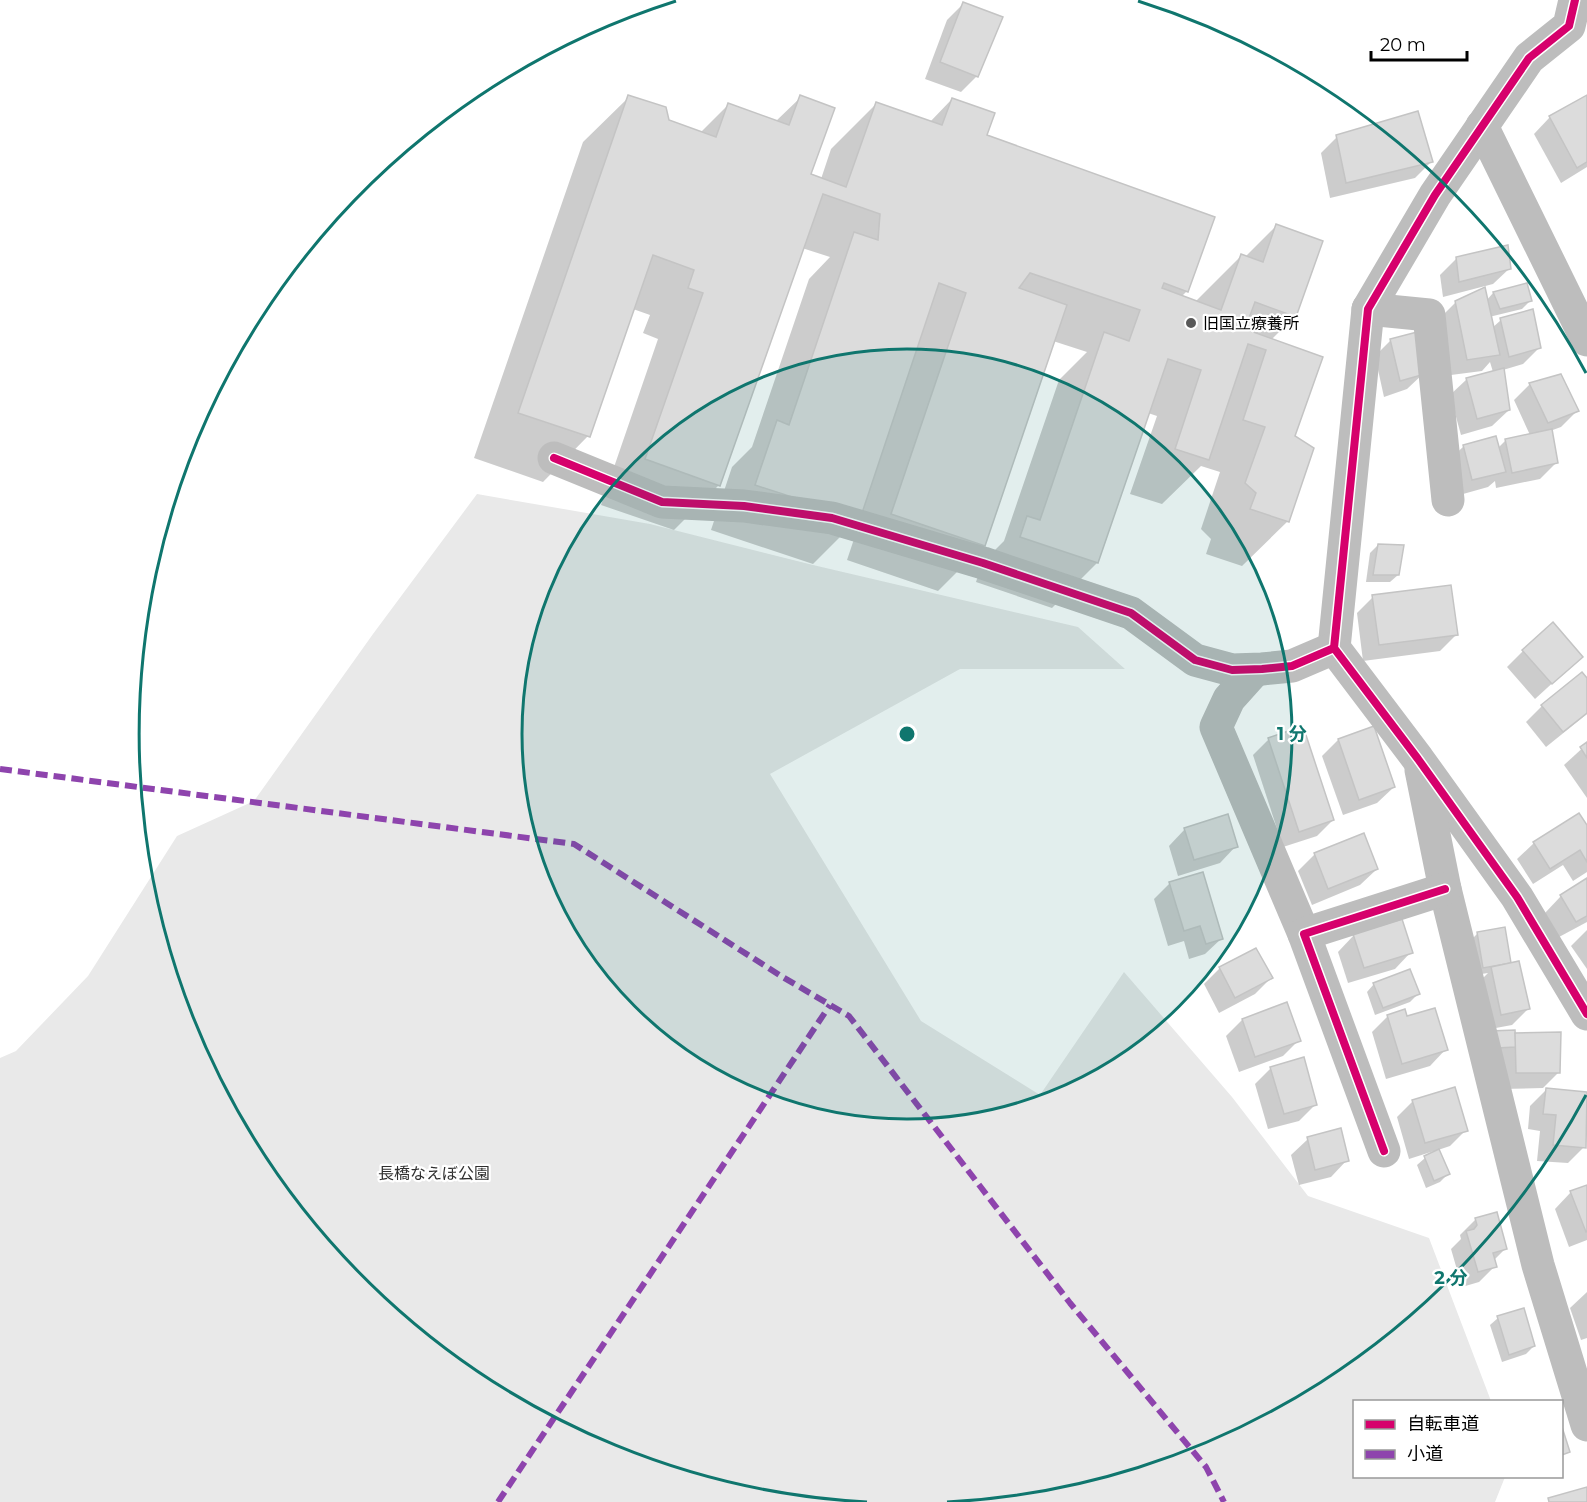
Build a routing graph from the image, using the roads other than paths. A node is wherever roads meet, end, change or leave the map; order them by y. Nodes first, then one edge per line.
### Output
1 (1577, 18) edge
2 (1482, 126) junction
3 (1368, 309) junction
4 (1587, 340) edge
5 (554, 458) dead end
6 (1448, 500) dead end
7 (1334, 648) junction
8 (1255, 670) junction
9 (1418, 759) junction
10 (1445, 889) junction
11 (1304, 934) junction
12 (1587, 1014) edge
13 (1384, 1151) dead end
14 (1587, 1425) edge

1 - 2 street
2 - 3 street
2 - 4 street
3 - 6 street
3 - 7 street
5 - 8 street
7 - 8 street
7 - 9 street
8 - 11 street
9 - 10 street
9 - 12 street
10 - 11 street
10 - 14 street
11 - 13 street

